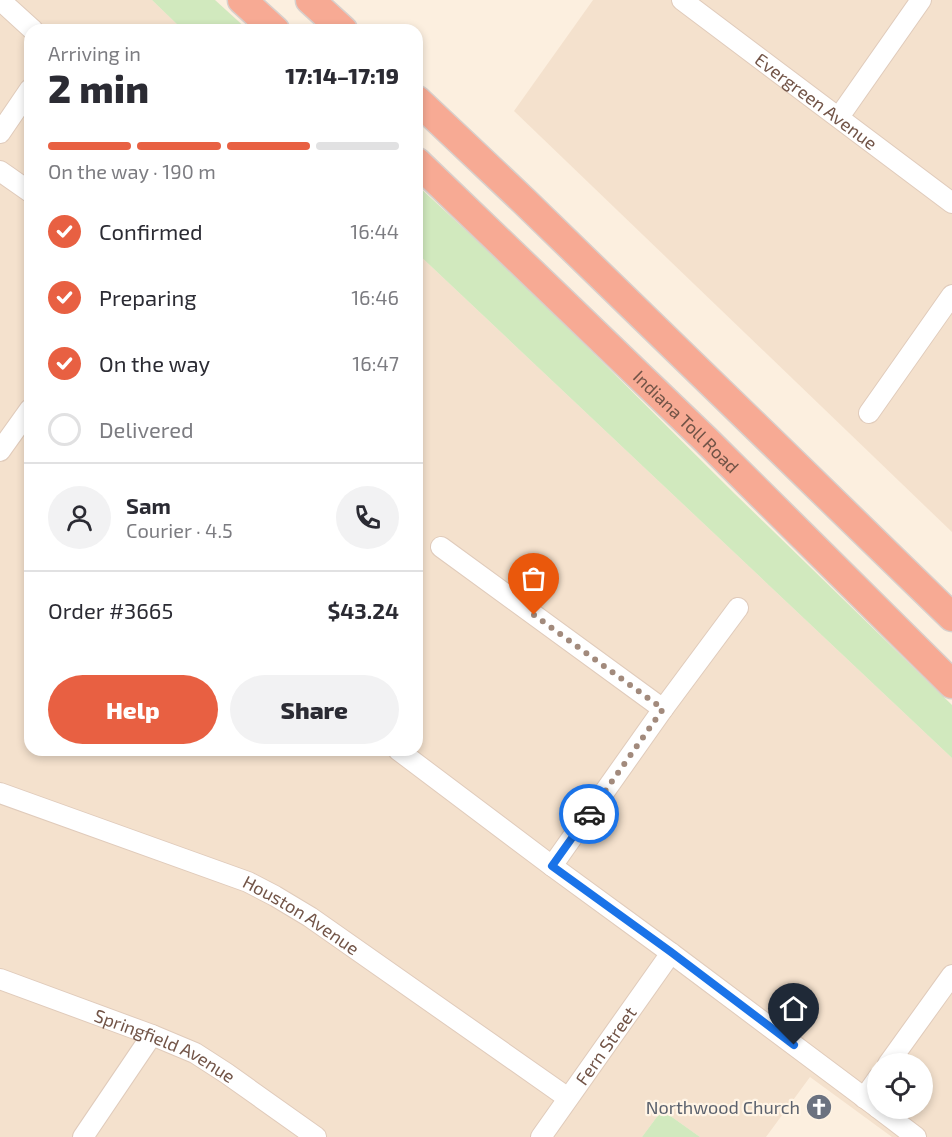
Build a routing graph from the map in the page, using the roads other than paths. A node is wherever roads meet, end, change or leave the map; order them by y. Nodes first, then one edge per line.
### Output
1 (0, 0) edge
2 (242, 0) edge
3 (310, 0) edge
4 (682, 0) edge
5 (921, 0) edge
6 (26, 24) edge
7 (268, 24) edge
8 (336, 24) edge
9 (24, 98) edge
10 (423, 106) edge
11 (839, 117) junction
12 (0, 133) edge
13 (423, 168) edge
14 (0, 171) edge
15 (24, 188) edge
16 (952, 202) edge
17 (952, 295) edge
18 (869, 413) dead end
19 (24, 417) edge
20 (0, 451) edge
21 (441, 547) dead end
22 (738, 608) dead end
23 (952, 617) edge
24 (952, 684) edge
25 (663, 709) junction
26 (406, 756) edge
27 (0, 793) edge
28 (552, 866) junction
29 (671, 952) junction
30 (952, 975) edge
31 (0, 979) edge
32 (152, 1035) junction
33 (896, 1053) edge
34 (568, 1098) junction
35 (867, 1100) edge
36 (892, 1119) edge
37 (82, 1137) edge
38 (316, 1137) edge
39 (541, 1137) edge
40 (916, 1137) edge

1 - 6 street
2 - 7 highway
3 - 8 highway
4 - 11 street, Evergreen Avenue
5 - 11 street
9 - 12 street
10 - 23 highway
11 - 16 street, Evergreen Avenue
13 - 24 highway, Indiana Toll Road
14 - 15 street
17 - 18 street
19 - 20 street
21 - 25 street
22 - 25 street
25 - 28 street
26 - 28 street
27 - 34 street, Houston Avenue
28 - 29 street
29 - 34 street, Fern Street
29 - 35 street
30 - 33 street
31 - 32 street, Springfield Avenue
32 - 37 street
32 - 38 street, Springfield Avenue
34 - 39 street, Fern Street
36 - 40 street

